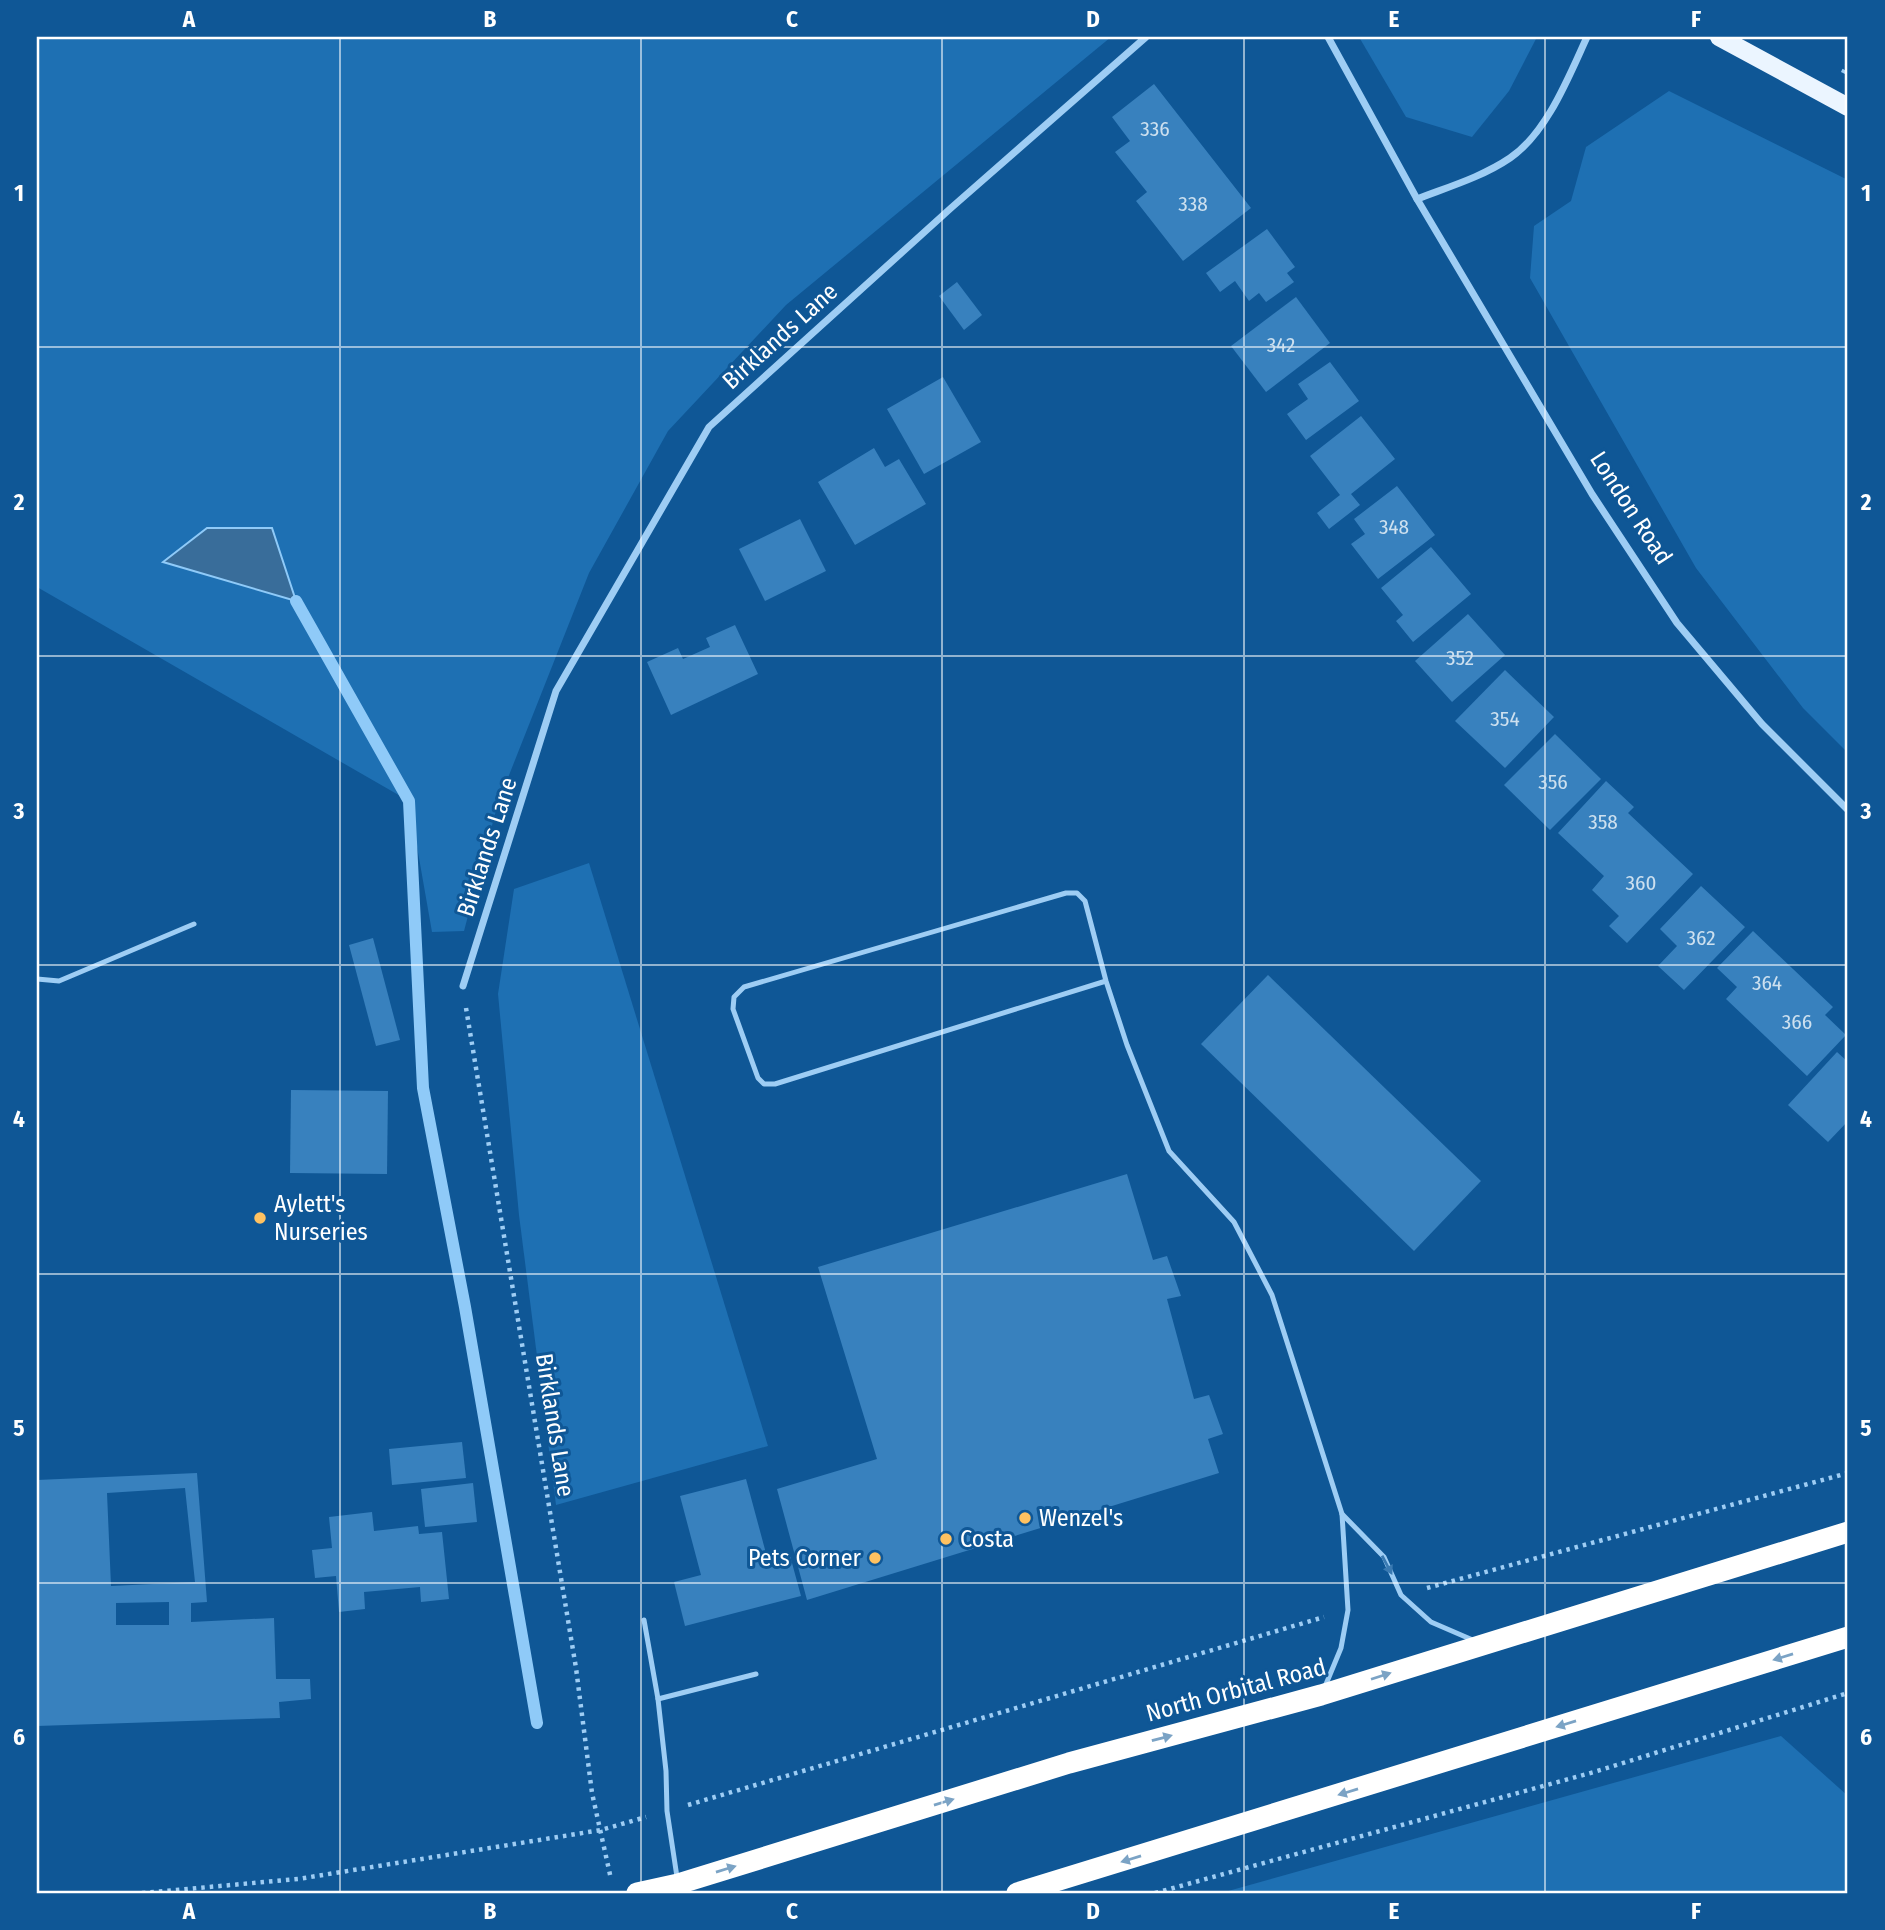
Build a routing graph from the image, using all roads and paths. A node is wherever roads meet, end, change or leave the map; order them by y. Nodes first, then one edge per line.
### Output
1 (1146, 37) edge
2 (1328, 37) edge
3 (1587, 37) edge
4 (1719, 37) edge
5 (1848, 107) edge
6 (1417, 199) junction
7 (1848, 810) edge
8 (194, 924) dead end
9 (37, 979) edge
10 (1107, 981) junction
11 (463, 986) joint
12 (1848, 1474) edge
13 (1342, 1514) junction
14 (1848, 1531) edge
15 (1401, 1595) junction
16 (1348, 1610) junction
17 (644, 1620) dead end
18 (1848, 1637) edge
19 (1481, 1644) junction
20 (757, 1674) dead end
21 (1848, 1693) edge
22 (1321, 1695) junction
23 (658, 1699) junction
24 (667, 1811) junction
25 (601, 1830) junction
26 (611, 1881) dead end
27 (678, 1884) junction
28 (142, 1893) edge
29 (637, 1893) edge
30 (1017, 1893) edge
31 (1155, 1893) edge

1 - 11 street, Birklands Lane
2 - 6 street, London Road
3 - 6 street
4 - 5 main road
6 - 7 street, London Road
8 - 9 lane
10 - 10 lane
10 - 13 lane
11 - 25 path, Birklands Lane
12 - 15 path
13 -> 15 lane
13 - 16 lane
14 - 19 highway, North Orbital Road
15 - 19 lane
16 - 22 lane
16 - 24 path
17 - 23 lane
18 -> 30 highway
22 -> 19 highway, North Orbital Road
20 - 23 lane
21 - 31 path
27 -> 22 highway, North Orbital Road
23 - 24 lane
24 - 25 path
24 - 27 lane
25 - 26 path, Birklands Lane
25 - 28 path
27 - 29 highway, North Orbital Road

